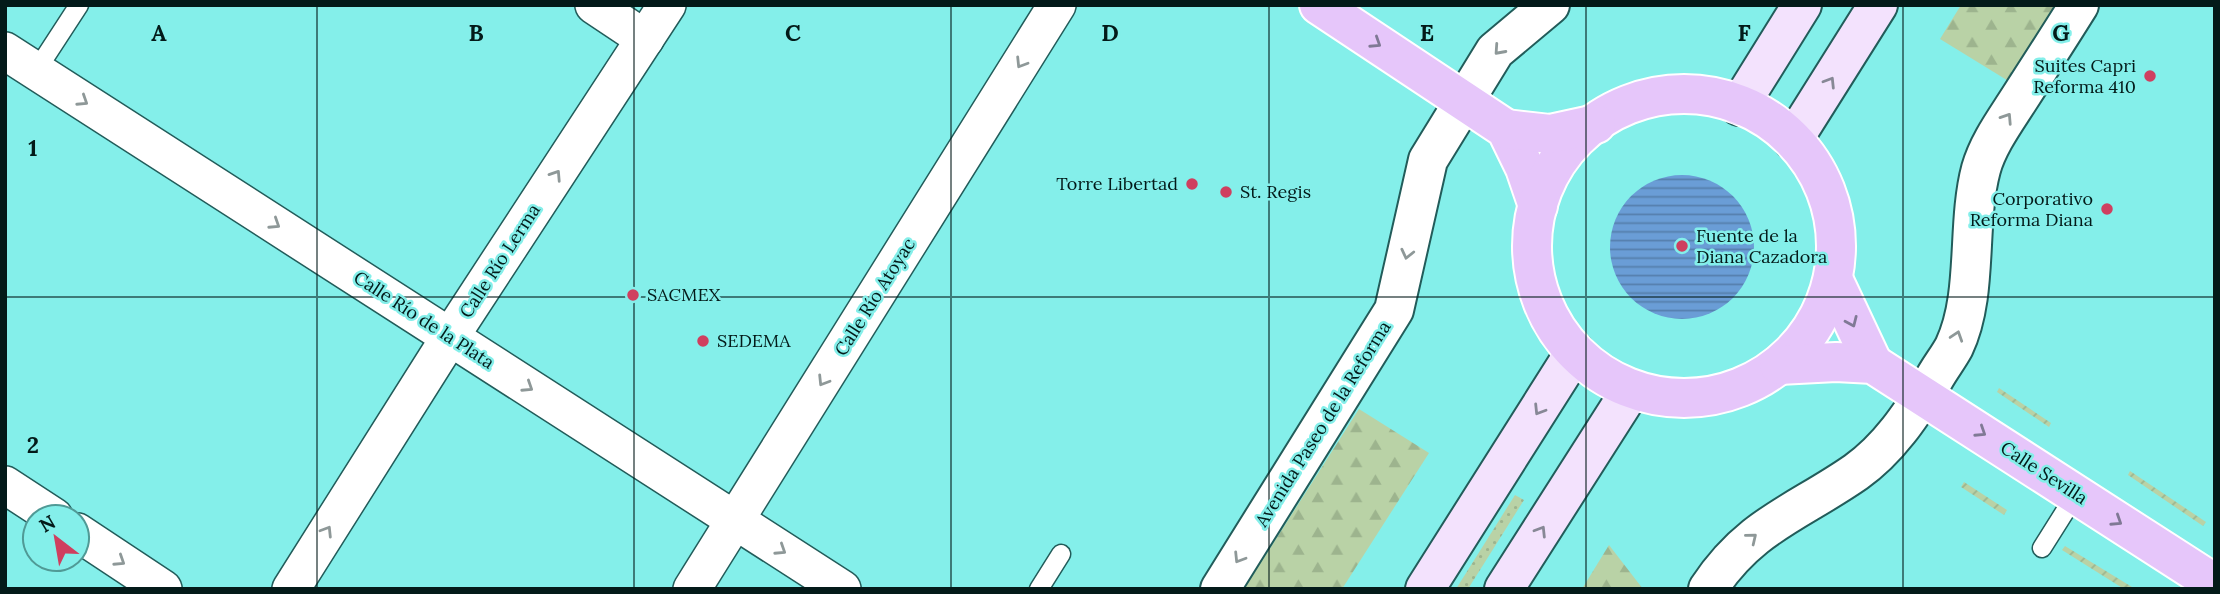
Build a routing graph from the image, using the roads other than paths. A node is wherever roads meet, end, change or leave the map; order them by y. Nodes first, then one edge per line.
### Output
1 (79, 5) edge
2 (594, 5) edge
3 (667, 5) edge
4 (1057, 5) edge
5 (1319, 5) edge
6 (1550, 5) edge
7 (1802, 5) edge
8 (1878, 5) edge
9 (2079, 5) edge
10 (645, 38) junction
11 (5, 51) edge
12 (36, 71) junction
13 (1466, 101) junction
14 (1739, 106) junction
15 (1596, 124) junction
16 (1506, 129) junction
17 (1793, 140) junction
18 (1538, 206) junction
19 (1833, 278) junction
20 (450, 337) junction
21 (1575, 352) junction
22 (1873, 364) junction
23 (1779, 365) junction
24 (1631, 390) junction
25 (1923, 395) junction
26 (5, 485) edge
27 (2076, 494) junction
28 (33, 503) edge
29 (736, 521) junction
30 (91, 541) edge
31 (2042, 548) dead end
32 (1061, 554) dead end
33 (2208, 579) edge
34 (163, 589) edge
35 (291, 589) edge
36 (692, 589) edge
37 (842, 589) edge
38 (1039, 589) edge
39 (1220, 589) edge
40 (1425, 589) edge
41 (1504, 589) edge
42 (1708, 589) edge

1 - 12 lane
2 - 10 street
3 - 10 street, Calle Río Lerma
4 -> 29 street, Calle Río Atoyac
5 -> 13 main road
6 -> 13 street, Avenida Paseo de la Reforma
7 - 14 main road
17 -> 8 main road
25 -> 9 street
20 -> 10 street, Calle Río Lerma
11 - 12 street, Calle Río de la Plata
12 -> 20 street, Calle Río de la Plata
13 - 16 main road
13 -> 39 street, Avenida Paseo de la Reforma
14 - 15 main road
14 - 17 main road
15 - 16 main road
15 - 18 main road
16 - 18 main road
17 - 19 main road
18 - 21 main road
19 -> 22 main road
19 - 23 main road
20 -> 29 street, Calle Río de la Plata
35 -> 20 street, Calle Río Lerma
21 - 24 main road
21 -> 40 main road
22 - 23 main road, Calle Sevilla
22 - 25 main road, Calle Sevilla
23 - 24 main road
41 -> 24 main road
25 -> 27 main road, Calle Sevilla
42 -> 25 street
26 - 28 street
27 - 31 lane
27 -> 33 main road, Calle Sevilla
29 - 36 street, Calle Río Atoyac
29 -> 37 street, Calle Río de la Plata
30 -> 34 street
32 - 38 lane

